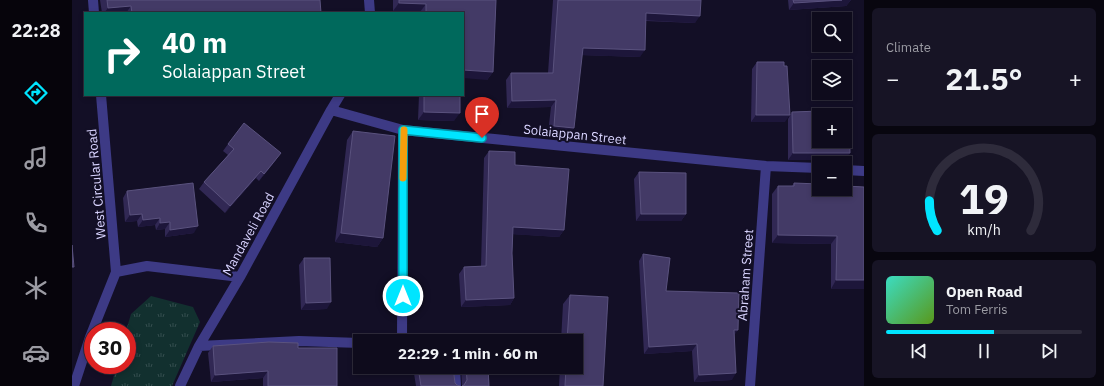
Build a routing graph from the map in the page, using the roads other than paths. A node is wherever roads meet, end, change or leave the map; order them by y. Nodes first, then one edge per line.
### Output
1 (93, 0) edge
2 (369, 0) edge
3 (94, 12) edge
4 (370, 12) edge
5 (101, 96) edge
6 (339, 96) edge
7 (331, 110) junction
8 (403, 130) junction
9 (766, 166) junction
10 (812, 168) edge
11 (852, 170) edge
12 (864, 171) edge
13 (116, 272) junction
14 (240, 277) junction
15 (402, 334) edge
16 (353, 343) edge
17 (199, 346) junction
18 (455, 374) edge
19 (74, 386) edge
20 (180, 386) edge
21 (456, 386) edge
22 (750, 386) edge

1 - 3 street
2 - 4 street
5 - 13 street, West Circular Road
6 - 7 street, Mandaveli Road
7 - 8 street, Solaiappan Street
7 - 14 street, Mandaveli Road
8 - 9 street, Solaiappan Street
8 - 15 street
9 - 10 street, Solaiappan Street
9 - 22 street, Abraham Street
11 - 12 street
13 - 14 street
13 - 19 street
14 - 17 street, Mandaveli Road
16 - 17 street
17 - 20 street, Mandaveli Road
18 - 21 street

